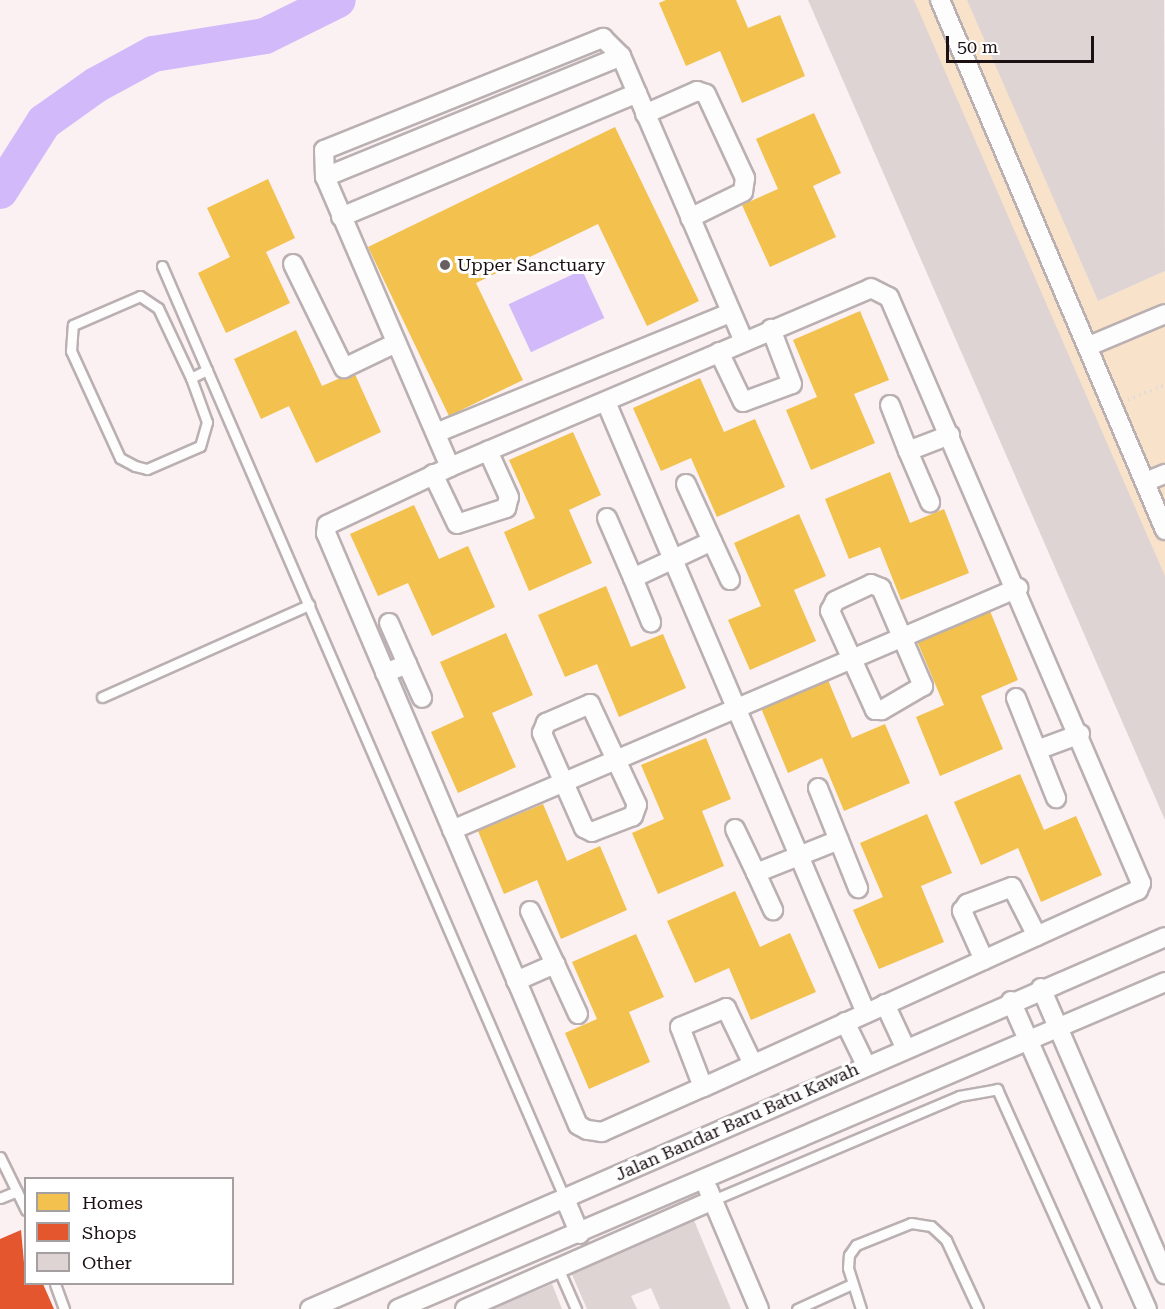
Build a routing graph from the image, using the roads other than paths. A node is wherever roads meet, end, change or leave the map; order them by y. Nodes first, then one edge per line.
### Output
1 (940, 0) edge
2 (621, 56) junction
3 (637, 93) junction
4 (645, 114) junction
5 (325, 177) junction
6 (341, 217) junction
7 (690, 218) junction
8 (293, 264) dead end
9 (162, 266) dead end
10 (730, 313) junction
11 (1165, 314) edge
12 (771, 329) junction
13 (744, 341) junction
14 (396, 343) junction
15 (1089, 346) junction
16 (719, 352) junction
17 (207, 370) junction
18 (191, 378) junction
19 (606, 402) junction
20 (890, 405) dead end
21 (436, 433) junction
22 (950, 435) junction
23 (488, 451) junction
24 (908, 451) junction
25 (450, 467) junction
26 (433, 474) junction
27 (1165, 474) edge
28 (1145, 482) junction
29 (686, 484) dead end
30 (930, 502) dead end
31 (607, 518) dead end
32 (1165, 530) edge
33 (712, 541) junction
34 (672, 560) junction
35 (633, 579) junction
36 (730, 580) dead end
37 (1018, 588) junction
38 (309, 605) junction
39 (651, 622) dead end
40 (389, 623) dead end
41 (903, 637) junction
42 (852, 659) junction
43 (407, 664) junction
44 (385, 673) junction
45 (102, 698) dead end
46 (422, 698) dead end
47 (1016, 698) dead end
48 (735, 709) junction
49 (1080, 734) junction
50 (1037, 750) junction
51 (617, 759) junction
52 (564, 782) junction
53 (819, 788) dead end
54 (1056, 798) dead end
55 (735, 828) dead end
56 (452, 830) junction
57 (839, 840) junction
58 (798, 856) junction
59 (756, 873) junction
60 (858, 888) dead end
61 (773, 910) dead end
62 (530, 911) dead end
63 (1036, 936) junction
64 (1165, 937) edge
65 (984, 960) junction
66 (555, 964) junction
67 (516, 981) junction
68 (1165, 982) edge
69 (1041, 988) junction
70 (1011, 1001) junction
71 (885, 1005) junction
72 (866, 1013) junction
73 (578, 1014) dead end
74 (845, 1022) junction
75 (1060, 1028) junction
76 (1032, 1040) junction
77 (905, 1047) junction
78 (753, 1064) junction
79 (866, 1065) junction
80 (703, 1087) junction
81 (0, 1157) edge
82 (705, 1181) junction
83 (17, 1191) junction
84 (0, 1198) edge
85 (565, 1199) junction
86 (713, 1200) junction
87 (24, 1206) edge
88 (580, 1234) junction
89 (558, 1268) junction
90 (1165, 1274) edge
91 (852, 1284) junction
92 (55, 1285) edge
93 (64, 1309) edge
94 (310, 1309) edge
95 (400, 1309) edge
96 (465, 1309) edge
97 (576, 1309) edge
98 (759, 1309) edge
99 (797, 1309) edge
100 (861, 1309) edge
101 (978, 1309) edge
102 (1096, 1309) edge
103 (1147, 1309) edge

1 - 15 street
2 - 3 street
2 - 5 street
2 - 5 street
3 - 4 street
3 - 6 street
4 - 7 street
4 - 7 street
5 - 6 street
6 - 14 street
7 - 10 street
8 - 14 street
9 - 17 lane
10 - 13 street
10 - 21 street
11 - 15 street
12 - 13 street
12 - 16 street
12 - 22 street
13 - 16 street
14 - 21 street
15 - 28 street
16 - 19 street
17 - 18 lane
17 - 38 lane
18 - 18 lane
19 - 23 street
19 - 34 street
20 - 24 street
21 - 25 street
22 - 24 street
22 - 37 street
23 - 25 street
23 - 26 street
24 - 30 street
25 - 26 street
26 - 44 street
27 - 28 street
28 - 32 street
29 - 33 street
31 - 35 street
33 - 34 street
33 - 36 street
34 - 35 street
34 - 48 street
35 - 39 street
37 - 41 street
37 - 49 street
38 - 45 lane
38 - 85 lane
40 - 43 street
41 - 42 street
41 - 42 street
41 - 42 street
42 - 48 street
43 - 44 street
43 - 46 street
44 - 56 street
47 - 50 street
48 - 51 street
48 - 58 street
49 - 50 street
49 - 63 street
50 - 54 street
51 - 52 street
51 - 52 street
51 - 52 street
52 - 56 street
53 - 57 street
55 - 59 street
56 - 67 street
57 - 58 street
57 - 60 street
58 - 59 street
58 - 72 street
59 - 61 street
62 - 66 street
63 - 65 street
63 - 65 street
64 - 69 street, Jalan Bandar Baru Batu Kawah
65 - 71 street
66 - 67 street
66 - 73 street
67 - 80 street
68 - 75 street
69 - 70 street, Jalan Bandar Baru Batu Kawah
69 - 75 street
70 - 76 street
70 - 77 street, Jalan Bandar Baru Batu Kawah
71 - 72 street
71 - 77 street
72 - 74 street
74 - 78 street
74 - 79 street
75 - 76 street
75 - 90 street
76 - 82 street
76 - 103 street
77 - 79 street, Jalan Bandar Baru Batu Kawah
78 - 80 street
78 - 80 street
79 - 85 street, Jalan Bandar Baru Batu Kawah
81 - 83 lane
82 - 86 street
82 - 88 street
83 - 84 lane
83 - 87 lane
85 - 88 street
85 - 94 street, Jalan Bandar Baru Batu Kawah
86 - 89 street
86 - 98 street
86 - 102 lane
88 - 95 street
89 - 96 street
89 - 97 lane
91 - 99 lane
91 - 100 lane
91 - 101 lane
92 - 93 lane

